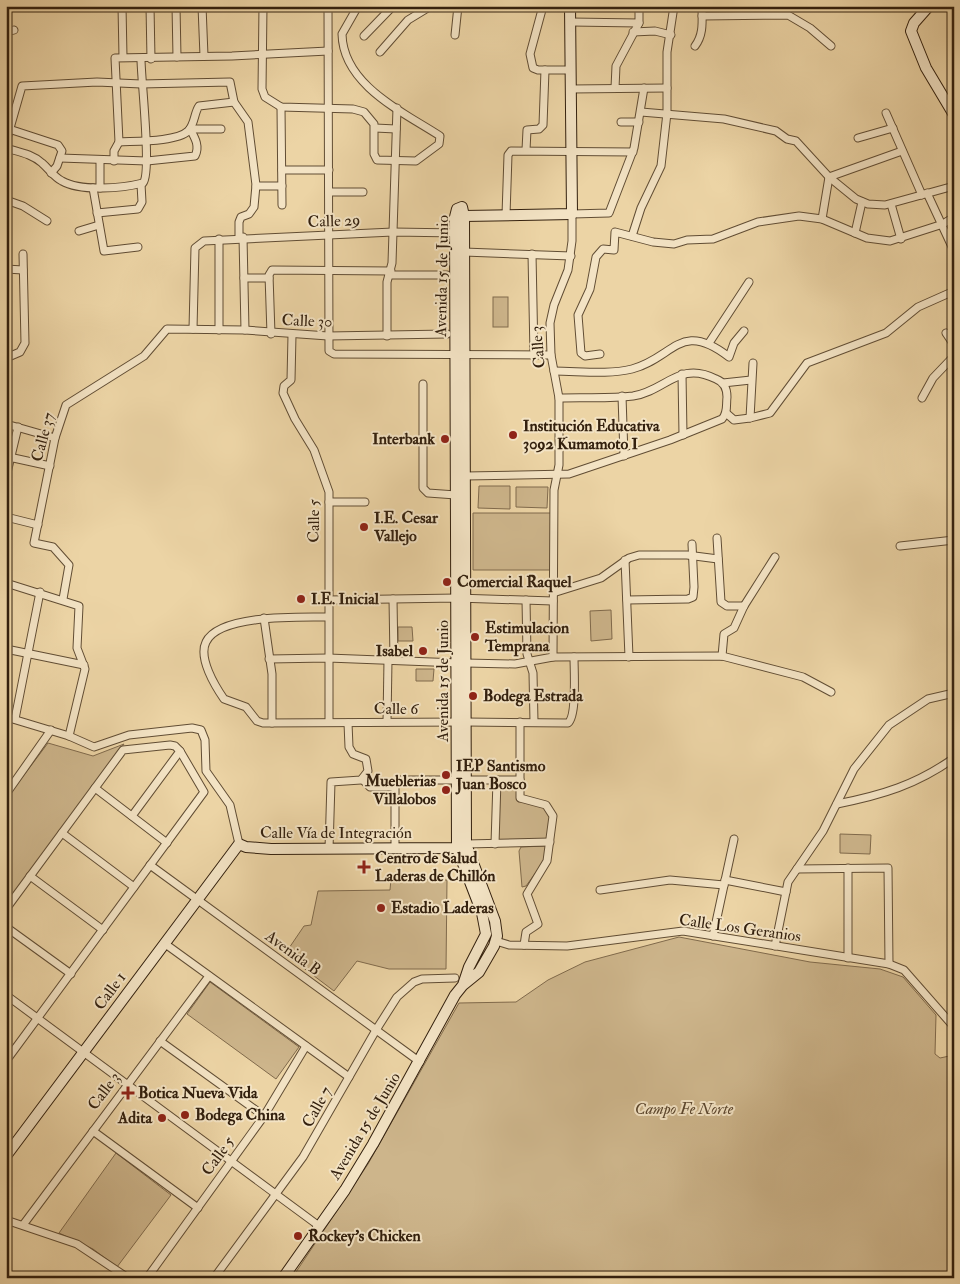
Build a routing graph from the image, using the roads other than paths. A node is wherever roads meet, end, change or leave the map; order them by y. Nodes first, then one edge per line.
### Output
1 (122, 6) edge
2 (150, 6) edge
3 (176, 6) edge
4 (202, 6) edge
5 (263, 6) edge
6 (328, 6) edge
7 (358, 6) edge
8 (393, 6) edge
9 (430, 6) edge
10 (458, 6) edge
11 (543, 6) edge
12 (570, 6) edge
13 (639, 6) edge
14 (674, 6) edge
15 (702, 6) edge
16 (929, 6) edge
17 (702, 16) junction
18 (571, 22) junction
19 (638, 23) junction
20 (633, 32) junction
21 (455, 35) dead end
22 (671, 35) junction
23 (364, 36) dead end
24 (695, 46) dead end
25 (831, 46) dead end
26 (328, 50) junction
27 (380, 52) dead end
28 (262, 55) junction
29 (204, 56) junction
30 (124, 57) junction
31 (177, 57) junction
32 (140, 59) junction
33 (151, 59) junction
34 (545, 70) junction
35 (571, 70) junction
36 (118, 83) junction
37 (141, 84) junction
38 (615, 88) junction
39 (644, 88) junction
40 (667, 88) junction
41 (571, 89) junction
42 (234, 102) junction
43 (327, 107) junction
44 (281, 108) junction
45 (396, 108) junction
46 (641, 112) junction
47 (667, 113) junction
48 (886, 113) dead end
49 (954, 115) edge
50 (622, 122) dead end
51 (639, 122) junction
52 (9, 128) edge
53 (375, 128) junction
54 (894, 128) junction
55 (190, 129) junction
56 (221, 129) dead end
57 (396, 129) junction
58 (858, 138) dead end
59 (146, 141) junction
60 (6, 142) edge
61 (120, 142) junction
62 (6, 148) edge
63 (526, 150) junction
64 (572, 151) junction
65 (902, 151) junction
66 (633, 152) junction
67 (60, 158) junction
68 (100, 161) junction
69 (114, 161) junction
70 (147, 161) junction
71 (394, 162) junction
72 (282, 170) junction
73 (329, 170) junction
74 (50, 173) junction
75 (829, 177) junction
76 (140, 184) junction
77 (256, 186) junction
78 (282, 186) junction
79 (954, 186) edge
80 (97, 188) junction
81 (329, 192) junction
82 (362, 192) dead end
83 (924, 194) junction
84 (6, 200) edge
85 (862, 202) junction
86 (891, 204) junction
87 (282, 206) dead end
88 (97, 213) junction
89 (572, 214) junction
90 (506, 215) junction
91 (954, 216) edge
92 (822, 219) junction
93 (47, 221) dead end
94 (943, 224) junction
95 (99, 225) junction
96 (79, 231) dead end
97 (393, 232) junction
98 (460, 233) junction
99 (855, 233) junction
100 (329, 236) junction
101 (632, 236) junction
102 (241, 238) junction
103 (901, 239) junction
104 (218, 240) junction
105 (138, 247) dead end
106 (954, 251) edge
107 (464, 252) junction
108 (23, 254) dead end
109 (532, 254) junction
110 (571, 256) junction
111 (6, 269) edge
112 (23, 270) junction
113 (328, 270) junction
114 (390, 273) junction
115 (447, 275) dead end
116 (244, 278) junction
117 (269, 278) junction
118 (750, 282) dead end
119 (954, 291) edge
120 (167, 329) joint
121 (193, 329) junction
122 (219, 330) junction
123 (245, 330) junction
124 (744, 331) dead end
125 (946, 333) dead end
126 (271, 334) junction
127 (447, 334) dead end
128 (292, 335) junction
129 (328, 336) junction
130 (388, 336) junction
131 (709, 343) junction
132 (954, 344) edge
133 (460, 354) junction
134 (600, 354) dead end
135 (534, 355) junction
136 (551, 355) junction
137 (954, 356) edge
138 (6, 358) edge
139 (753, 363) dead end
140 (554, 372) junction
141 (682, 374) junction
142 (752, 380) junction
143 (723, 383) junction
144 (423, 384) dead end
145 (622, 396) junction
146 (560, 398) junction
147 (922, 398) dead end
148 (726, 413) junction
149 (750, 418) junction
150 (6, 424) edge
151 (18, 427) junction
152 (683, 435) junction
153 (55, 438) junction
154 (624, 456) junction
155 (9, 457) edge
156 (50, 466) junction
157 (556, 475) junction
158 (465, 476) junction
159 (6, 477) edge
160 (456, 495) junction
161 (329, 502) junction
162 (365, 502) dead end
163 (6, 517) edge
164 (38, 525) junction
165 (717, 538) dead end
166 (954, 540) edge
167 (692, 544) dead end
168 (900, 546) dead end
169 (692, 556) junction
170 (776, 557) dead end
171 (718, 559) junction
172 (625, 560) junction
173 (6, 583) edge
174 (40, 592) junction
175 (553, 597) junction
176 (462, 598) junction
177 (63, 599) junction
178 (393, 599) junction
179 (328, 600) junction
180 (526, 600) junction
181 (627, 600) junction
182 (744, 606) junction
183 (328, 617) junction
184 (264, 618) junction
185 (6, 649) edge
186 (28, 654) junction
187 (722, 656) junction
188 (553, 657) junction
189 (574, 657) junction
190 (629, 657) junction
191 (328, 658) junction
192 (269, 659) junction
193 (391, 660) junction
194 (530, 662) junction
195 (462, 663) junction
196 (84, 665) junction
197 (830, 692) dead end
198 (954, 693) edge
199 (6, 717) edge
200 (14, 720) junction
201 (329, 722) junction
202 (387, 722) junction
203 (462, 722) junction
204 (520, 722) junction
205 (534, 722) junction
206 (272, 723) junction
207 (348, 723) junction
208 (51, 730) junction
209 (69, 736) junction
210 (180, 751) junction
211 (954, 758) edge
212 (362, 779) junction
213 (462, 780) junction
214 (497, 780) junction
215 (520, 780) junction
216 (393, 787) junction
217 (95, 788) junction
218 (6, 794) edge
219 (837, 804) junction
220 (132, 816) junction
221 (62, 833) junction
222 (734, 839) dead end
223 (167, 842) junction
224 (550, 842) junction
225 (239, 844) junction
226 (496, 844) junction
227 (462, 846) junction
228 (395, 848) junction
229 (329, 849) junction
230 (150, 865) junction
231 (848, 868) junction
232 (797, 869) junction
233 (30, 876) junction
234 (725, 883) junction
235 (134, 887) junction
236 (600, 890) dead end
237 (786, 892) junction
238 (197, 899) junction
239 (6, 909) edge
240 (6, 927) edge
241 (103, 930) junction
242 (713, 936) junction
243 (496, 941) junction
244 (164, 943) junction
245 (524, 945) junction
246 (775, 946) junction
247 (848, 958) junction
248 (889, 964) junction
249 (70, 974) junction
250 (208, 976) junction
251 (459, 981) junction
252 (6, 995) edge
253 (38, 1018) junction
254 (954, 1026) edge
255 (376, 1030) junction
256 (160, 1041) junction
257 (306, 1046) junction
258 (84, 1052) junction
259 (6, 1061) edge
260 (420, 1062) junction
261 (349, 1077) junction
262 (128, 1084) junction
263 (264, 1116) junction
264 (93, 1131) junction
265 (6, 1156) edge
266 (231, 1161) junction
267 (276, 1194) junction
268 (198, 1208) junction
269 (6, 1220) edge
270 (23, 1225) junction
271 (319, 1226) junction
272 (128, 1278) edge
273 (147, 1278) edge
274 (214, 1278) edge
275 (283, 1278) edge

1 - 30 street
2 - 33 street
3 - 31 street
4 - 29 street
5 - 28 street
6 - 26 street
7 - 45 street
8 - 23 street
9 - 27 street
10 - 21 street
11 - 34 street
12 - 18 street, Calle 3
13 - 19 street
14 - 22 street
15 - 17 street
16 - 49 street
17 - 24 street
17 - 25 street
18 - 19 street
18 - 35 street, Calle 3
19 - 20 street
20 - 22 street
20 - 38 street
22 - 40 street
26 - 28 street
26 - 43 street
28 - 29 street
28 - 44 street
29 - 31 street
30 - 32 street
30 - 36 street
31 - 33 street
32 - 33 street
32 - 37 street
34 - 35 street
34 - 63 street
35 - 41 street, Calle 3
36 - 37 street
36 - 52 street
36 - 61 street
37 - 42 street
37 - 59 street
38 - 39 street
38 - 41 street
39 - 40 street
39 - 46 street
40 - 47 street
41 - 64 street, Calle 3
42 - 55 street
42 - 77 street
43 - 44 street
43 - 53 street
43 - 73 street
44 - 72 street
45 - 57 street
45 - 71 street
46 - 47 street
46 - 51 street
47 - 75 street
47 - 101 street
48 - 54 street
50 - 51 street
51 - 66 street
52 - 60 street
52 - 67 street
53 - 57 street
53 - 71 street
54 - 58 street
54 - 65 street
55 - 56 street
55 - 59 street
55 - 70 street
57 - 71 street
59 - 61 street
59 - 70 street
61 - 69 street
62 - 74 street
63 - 64 street
63 - 90 street
64 - 66 street
64 - 89 street, Calle 3
65 - 75 street
65 - 83 street
66 - 89 street
67 - 68 street
67 - 74 street
68 - 69 street
68 - 80 street
69 - 70 street
70 - 76 street
71 - 97 street
72 - 73 street
72 - 78 street
73 - 81 street
74 - 80 street
75 - 85 street
75 - 92 street
76 - 80 street
76 - 88 street
77 - 78 street
77 - 102 street
78 - 87 street
79 - 83 street
80 - 88 street
81 - 82 street
81 - 100 street
83 - 86 street
83 - 94 street
84 - 93 street
85 - 86 street
85 - 99 street
86 - 103 street
88 - 95 street
89 - 90 street
89 - 110 street, Calle 3
90 - 98 street, Avenida 15 de Junio
91 - 94 street
92 - 99 street
92 - 101 street
94 - 103 street
94 - 106 street
95 - 96 street
95 - 105 street
97 - 98 street, Calle 29
97 - 100 street, Calle 29
97 - 114 street
98 - 107 street, Avenida 15 de Junio
98 - 133 street, Avenida 15 de Junio
99 - 103 street
100 - 102 street, Calle 29
100 - 113 street
101 - 134 street
102 - 104 street, Calle 29
102 - 116 street
104 - 121 street, Calle 29
104 - 122 street
107 - 109 street
107 - 133 street, Avenida 15 de Junio
108 - 112 street
109 - 110 street
109 - 135 street
110 - 136 street, Calle 3
111 - 112 street
112 - 138 street
113 - 114 street
113 - 117 street
113 - 129 street
114 - 115 street
114 - 130 street
116 - 117 street
116 - 123 street
117 - 126 street
118 - 131 street
119 - 149 street
120 - 121 street, Calle 30
120 - 153 street, Calle 37
121 - 122 street, Calle 30
122 - 123 street, Calle 30
123 - 126 street, Calle 30
124 - 131 street
125 - 132 street
126 - 128 street, Calle 30
127 - 130 street, Calle 30
128 - 129 street, Calle 30
128 - 161 street, Calle 5
129 - 130 street, Calle 30
129 - 133 street
131 - 140 street
133 - 135 street
133 - 158 street, Avenida 15 de Junio
133 - 160 street, Avenida 15 de Junio
135 - 136 street
136 - 140 street, Calle 3
137 - 147 street
139 - 142 street
140 - 146 street, Calle 3
141 - 143 street
141 - 145 street
141 - 152 street
142 - 143 street
142 - 149 street
143 - 148 street
144 - 160 street
145 - 146 street
145 - 154 street
146 - 157 street, Calle 3
148 - 149 street
148 - 152 street
150 - 151 street
151 - 153 street
151 - 155 street
152 - 154 street
153 - 156 street, Calle 37
154 - 157 street
155 - 156 street
155 - 159 street
156 - 164 street, Calle 37
157 - 158 street
157 - 175 street, Calle 3
158 - 176 street, Avenida 15 de Junio
160 - 176 street, Avenida 15 de Junio
161 - 162 street
161 - 179 street, Calle 5
163 - 164 street
164 - 177 street, Calle 37
165 - 171 street
166 - 168 street
167 - 169 street
169 - 171 street
169 - 172 street
169 - 181 street
170 - 182 street
171 - 182 street
172 - 175 street
172 - 181 street
173 - 174 street
174 - 177 street
174 - 186 street
175 - 180 street
175 - 188 street, Calle 3
176 - 178 street
176 - 180 street
176 - 195 street, Avenida 15 de Junio
177 - 196 street
178 - 179 street
178 - 193 street
179 - 183 street, Calle 5
180 - 194 street
181 - 190 street
182 - 187 street
183 - 184 street
183 - 191 street, Calle 5
184 - 192 street
184 - 206 street, Calle 6
185 - 186 street
186 - 196 street
186 - 200 street
187 - 190 street
187 - 197 street
188 - 189 street
188 - 194 street
189 - 190 street
189 - 205 street, Calle 6
191 - 192 street
191 - 193 street
191 - 201 street, Calle 5
192 - 206 street
193 - 195 street
193 - 202 street
194 - 195 street
194 - 205 street
195 - 203 street, Avenida 15 de Junio
196 - 209 street
198 - 219 street
199 - 200 street, Calle Vía de Integración
200 - 208 street, Calle Vía de Integración
201 - 206 street, Calle 6
201 - 207 street, Calle 6
202 - 203 street, Calle 6
202 - 207 street, Calle 6
203 - 204 street, Calle 6
203 - 213 street, Avenida 15 de Junio
204 - 205 street, Calle 6
204 - 215 street
207 - 212 street
208 - 209 street, Calle Vía de Integración
208 - 218 street
209 - 225 street, Calle Vía de Integración
210 - 217 street
210 - 220 street
210 - 223 street
211 - 219 street
212 - 216 street
212 - 229 street
213 - 214 street
213 - 216 street
213 - 227 street, Avenida 15 de Junio
214 - 215 street
214 - 226 street
215 - 224 street
216 - 228 street
217 - 220 street
217 - 221 street
219 - 232 street
220 - 223 street
221 - 233 street
221 - 235 street
222 - 234 street
223 - 230 street
224 - 226 street, Calle Vía de Integración
224 - 245 street
225 - 229 street, Calle Vía de Integración
225 - 238 street, Calle 1
226 - 227 street, Calle Vía de Integración
227 - 228 street, Calle Vía de Integración
227 - 243 street, Avenida 15 de Junio
227 - 251 street, Avenida 15 de Junio
228 - 229 street, Calle Vía de Integración
230 - 235 street
230 - 238 street, Avenida B
231 - 232 street
231 - 247 street
231 - 248 street
232 - 237 street
233 - 239 street
233 - 241 street
234 - 236 street
234 - 237 street
234 - 242 street
235 - 241 street
237 - 246 street
238 - 244 street, Calle 1
238 - 255 street, Avenida B
240 - 249 street
241 - 249 street
242 - 245 street, Calle Los Geranios
242 - 246 street, Calle Los Geranios
243 - 245 street, Calle Los Geranios
243 - 251 street, Avenida 15 de Junio
244 - 250 street
244 - 258 street, Calle 1
246 - 247 street, Calle Los Geranios
247 - 248 street, Calle Los Geranios
248 - 254 street, Calle Los Geranios
249 - 253 street
250 - 256 street, Calle 3
250 - 257 street
251 - 255 street, Calle 7
251 - 260 street, Avenida 15 de Junio
252 - 253 street
253 - 258 street
253 - 259 street
255 - 260 street, Avenida B
255 - 261 street, Calle 7
256 - 262 street, Calle 3
256 - 263 street
257 - 261 street
257 - 263 street, Calle 5
258 - 262 street
258 - 265 street, Calle 1
260 - 271 street, Avenida 15 de Junio
261 - 267 street, Calle 7
262 - 264 street, Calle 3
262 - 266 street
263 - 266 street, Calle 5
264 - 268 street
264 - 270 street, Calle 3
266 - 267 street
266 - 268 street, Calle 5
267 - 271 street
267 - 274 street, Calle 7
268 - 273 street, Calle 5
269 - 270 street
270 - 272 street
271 - 275 street, Avenida 15 de Junio

